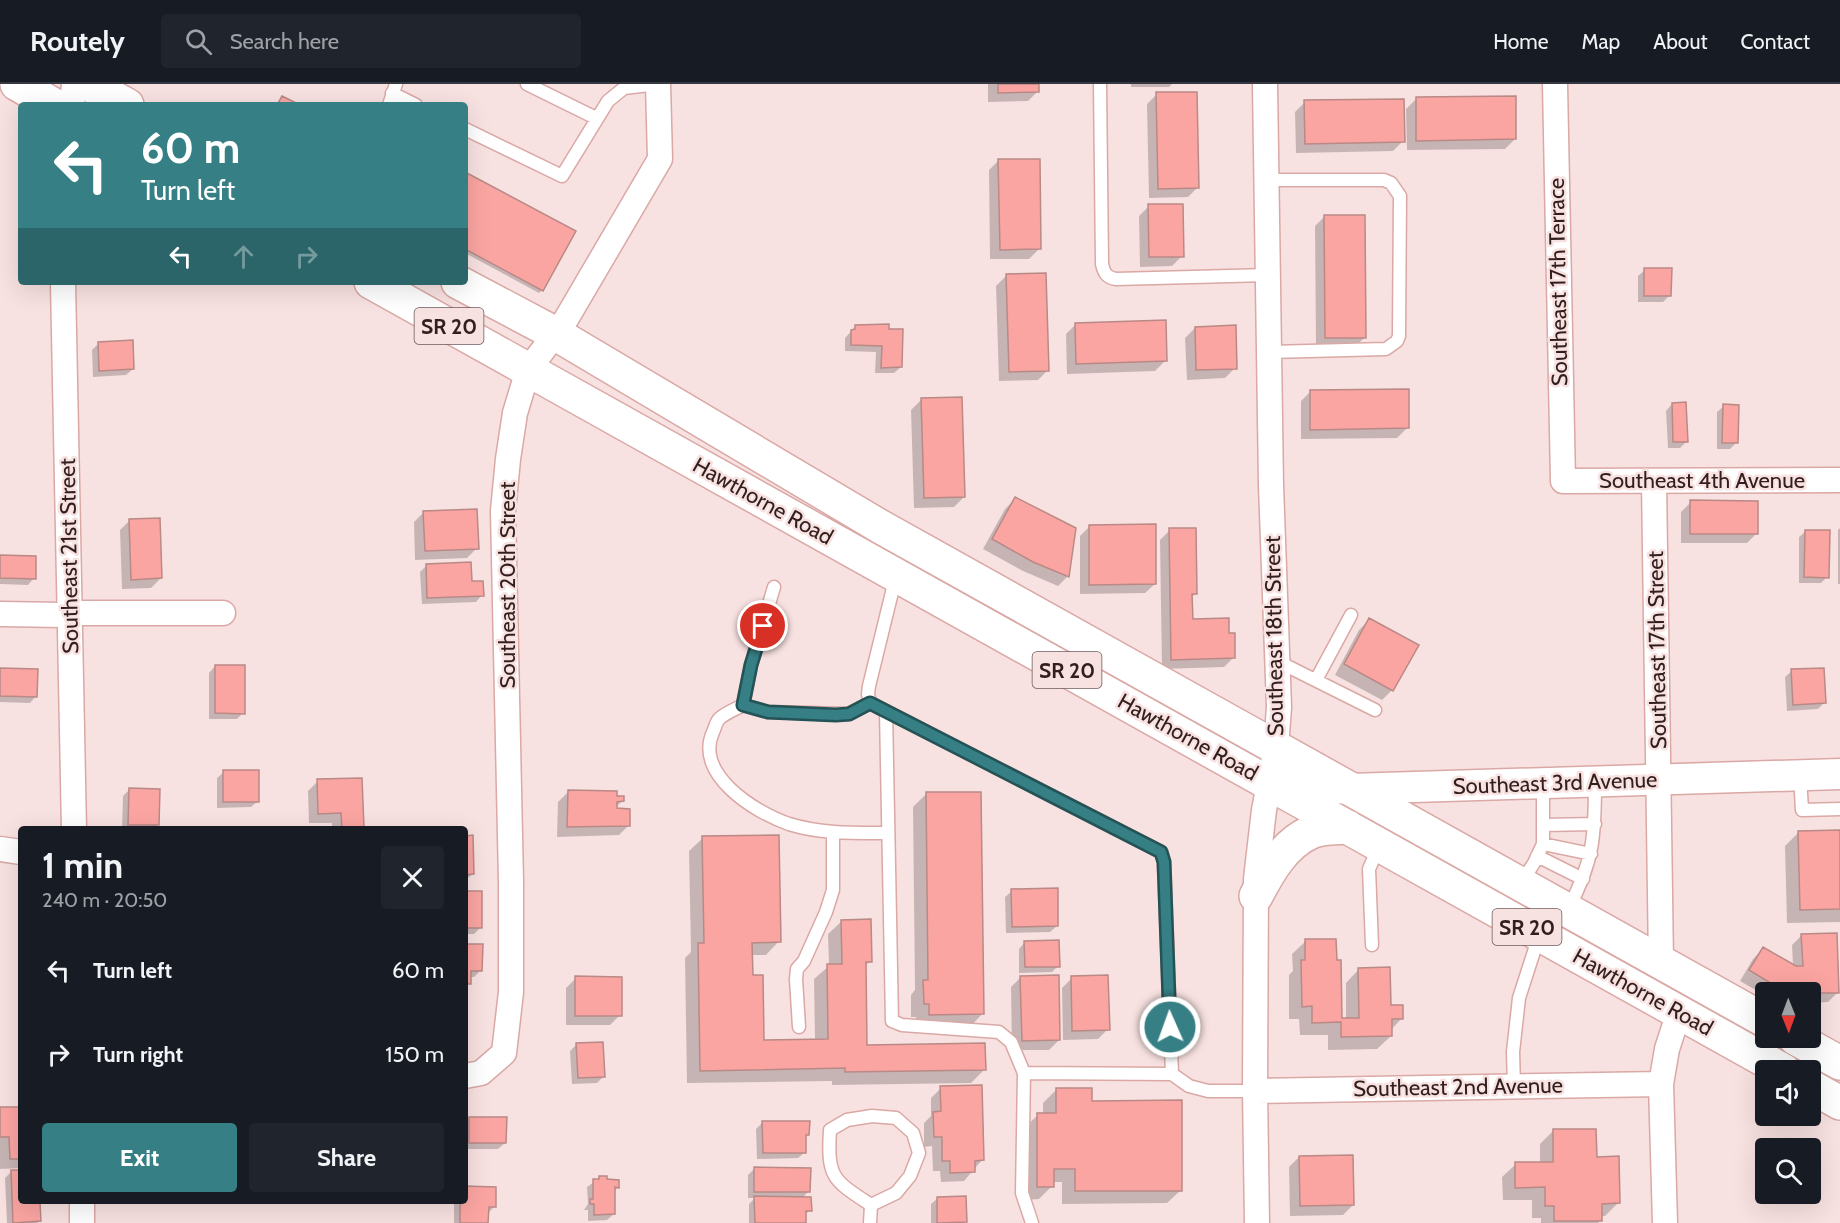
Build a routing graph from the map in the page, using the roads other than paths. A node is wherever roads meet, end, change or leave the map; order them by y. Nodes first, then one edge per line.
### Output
1 (17, 84) edge
2 (74, 84) edge
3 (88, 84) edge
4 (527, 84) edge
5 (658, 84) edge
6 (1100, 84) edge
7 (1265, 84) edge
8 (1555, 84) edge
9 (392, 94) edge
10 (49, 102) edge
11 (72, 102) edge
12 (121, 102) edge
13 (409, 102) edge
14 (596, 118) junction
15 (468, 133) edge
16 (1266, 180) junction
17 (1268, 275) junction
18 (63, 285) edge
19 (376, 285) edge
20 (464, 285) edge
21 (556, 334) junction
22 (1269, 352) junction
23 (528, 370) junction
24 (1840, 480) edge
25 (1563, 481) joint
26 (1654, 481) junction
27 (896, 575) junction
28 (774, 587) dead end
29 (70, 613) junction
30 (223, 613) dead end
31 (0, 614) edge
32 (1351, 615) dead end
33 (1277, 661) junction
34 (1316, 680) junction
35 (870, 703) junction
36 (743, 705) junction
37 (1375, 710) dead end
38 (886, 711) junction
39 (1276, 748) junction
40 (1840, 774) edge
41 (1800, 776) junction
42 (1659, 780) junction
43 (1595, 782) junction
44 (1270, 783) junction
45 (1543, 783) junction
46 (1350, 789) junction
47 (1840, 809) edge
48 (1595, 824) junction
49 (1543, 825) junction
50 (74, 826) edge
51 (1348, 827) junction
52 (833, 832) junction
53 (888, 834) junction
54 (1380, 845) junction
55 (0, 849) edge
56 (1540, 850) junction
57 (18, 852) edge
58 (1591, 854) junction
59 (1583, 879) junction
60 (1520, 884) junction
61 (1256, 896) junction
62 (1568, 910) junction
63 (1540, 934) junction
64 (1372, 945) dead end
65 (1661, 963) junction
66 (1679, 1012) junction
67 (1755, 1015) edge
68 (799, 1027) dead end
69 (1814, 1048) edge
70 (1764, 1060) edge
71 (1840, 1063) edge
72 (1024, 1073) junction
73 (1172, 1074) junction
74 (468, 1075) edge
75 (1661, 1083) junction
76 (1514, 1086) junction
77 (1255, 1091) junction
78 (1821, 1092) edge
79 (1840, 1103) edge
80 (82, 1204) edge
81 (871, 1205) junction
82 (82, 1223) edge
83 (870, 1223) edge
84 (1032, 1223) edge
85 (1257, 1223) edge
86 (1665, 1223) edge

1 - 10 highway
2 - 11 street
3 - 12 highway
4 - 14 lane
5 - 14 lane
5 - 21 street, Southeast 20th Street
6 - 17 lane
7 - 16 street, Southeast 18th Street
8 - 25 street, Southeast 17th Terrace
9 - 13 lane
14 - 15 lane
16 - 17 street, Southeast 18th Street
16 - 22 lane
17 - 22 street, Southeast 18th Street
18 - 29 street, Southeast 21st Street
19 - 23 highway, Hawthorne Road / SR 20
20 - 21 highway, Hawthorne Road / SR 20
21 - 23 street, Southeast 20th Street
21 - 39 highway, Hawthorne Road / SR 20
22 - 33 street, Southeast 18th Street
23 - 27 highway, Hawthorne Road / SR 20
23 - 74 street, Southeast 20th Street
24 - 26 street, Southeast 4th Avenue
25 - 26 street, Southeast 4th Avenue
26 - 42 street, Southeast 17th Street
27 - 35 lane
27 - 44 highway, Hawthorne Road / SR 20
28 - 36 lane
29 - 30 street
29 - 31 street
29 - 50 street, Southeast 21st Street
32 - 34 lane
33 - 34 lane
33 - 39 street, Southeast 18th Street
34 - 37 lane
35 - 36 lane
35 - 38 lane
36 - 52 lane
38 - 53 lane
38 - 73 lane
39 - 44 street, Southeast 18th Street
39 - 46 highway, Hawthorne Road / SR 20
40 - 41 street, Southeast 3rd Avenue
41 - 42 street, Southeast 3rd Avenue
41 - 47 lane
42 - 43 street, Southeast 3rd Avenue
42 - 65 street, Southeast 17th Street
43 - 45 street, Southeast 3rd Avenue
43 - 48 lane
44 - 46 street, Southeast 3rd Avenue
44 - 51 highway, Hawthorne Road / SR 20
44 - 61 street, Southeast 18th Street
45 - 46 street, Southeast 3rd Avenue
45 - 49 lane
46 - 60 highway, Hawthorne Road / SR 20
48 - 49 lane
48 - 58 lane
49 - 56 lane
51 - 54 highway, Hawthorne Road / SR 20
51 - 61 highway
52 - 53 lane
52 - 68 lane
53 - 72 lane
54 - 63 highway, Hawthorne Road / SR 20
54 - 64 lane
55 - 57 street
56 - 58 lane
56 - 59 lane
56 - 60 lane
58 - 59 lane
59 - 62 lane
60 - 62 highway, Hawthorne Road / SR 20
61 - 77 street, Southeast 18th Street
62 - 65 highway, Hawthorne Road / SR 20
63 - 66 highway, Hawthorne Road / SR 20
63 - 76 lane
65 - 67 highway, Hawthorne Road / SR 20
66 - 70 highway, Hawthorne Road / SR 20
66 - 75 street
69 - 71 highway
72 - 73 lane
72 - 84 lane
73 - 77 lane
75 - 76 street, Southeast 2nd Avenue
75 - 86 street
76 - 77 street, Southeast 2nd Avenue
77 - 85 street, Southeast 18th Street
78 - 79 highway
80 - 82 street
81 - 81 lane
81 - 83 lane

